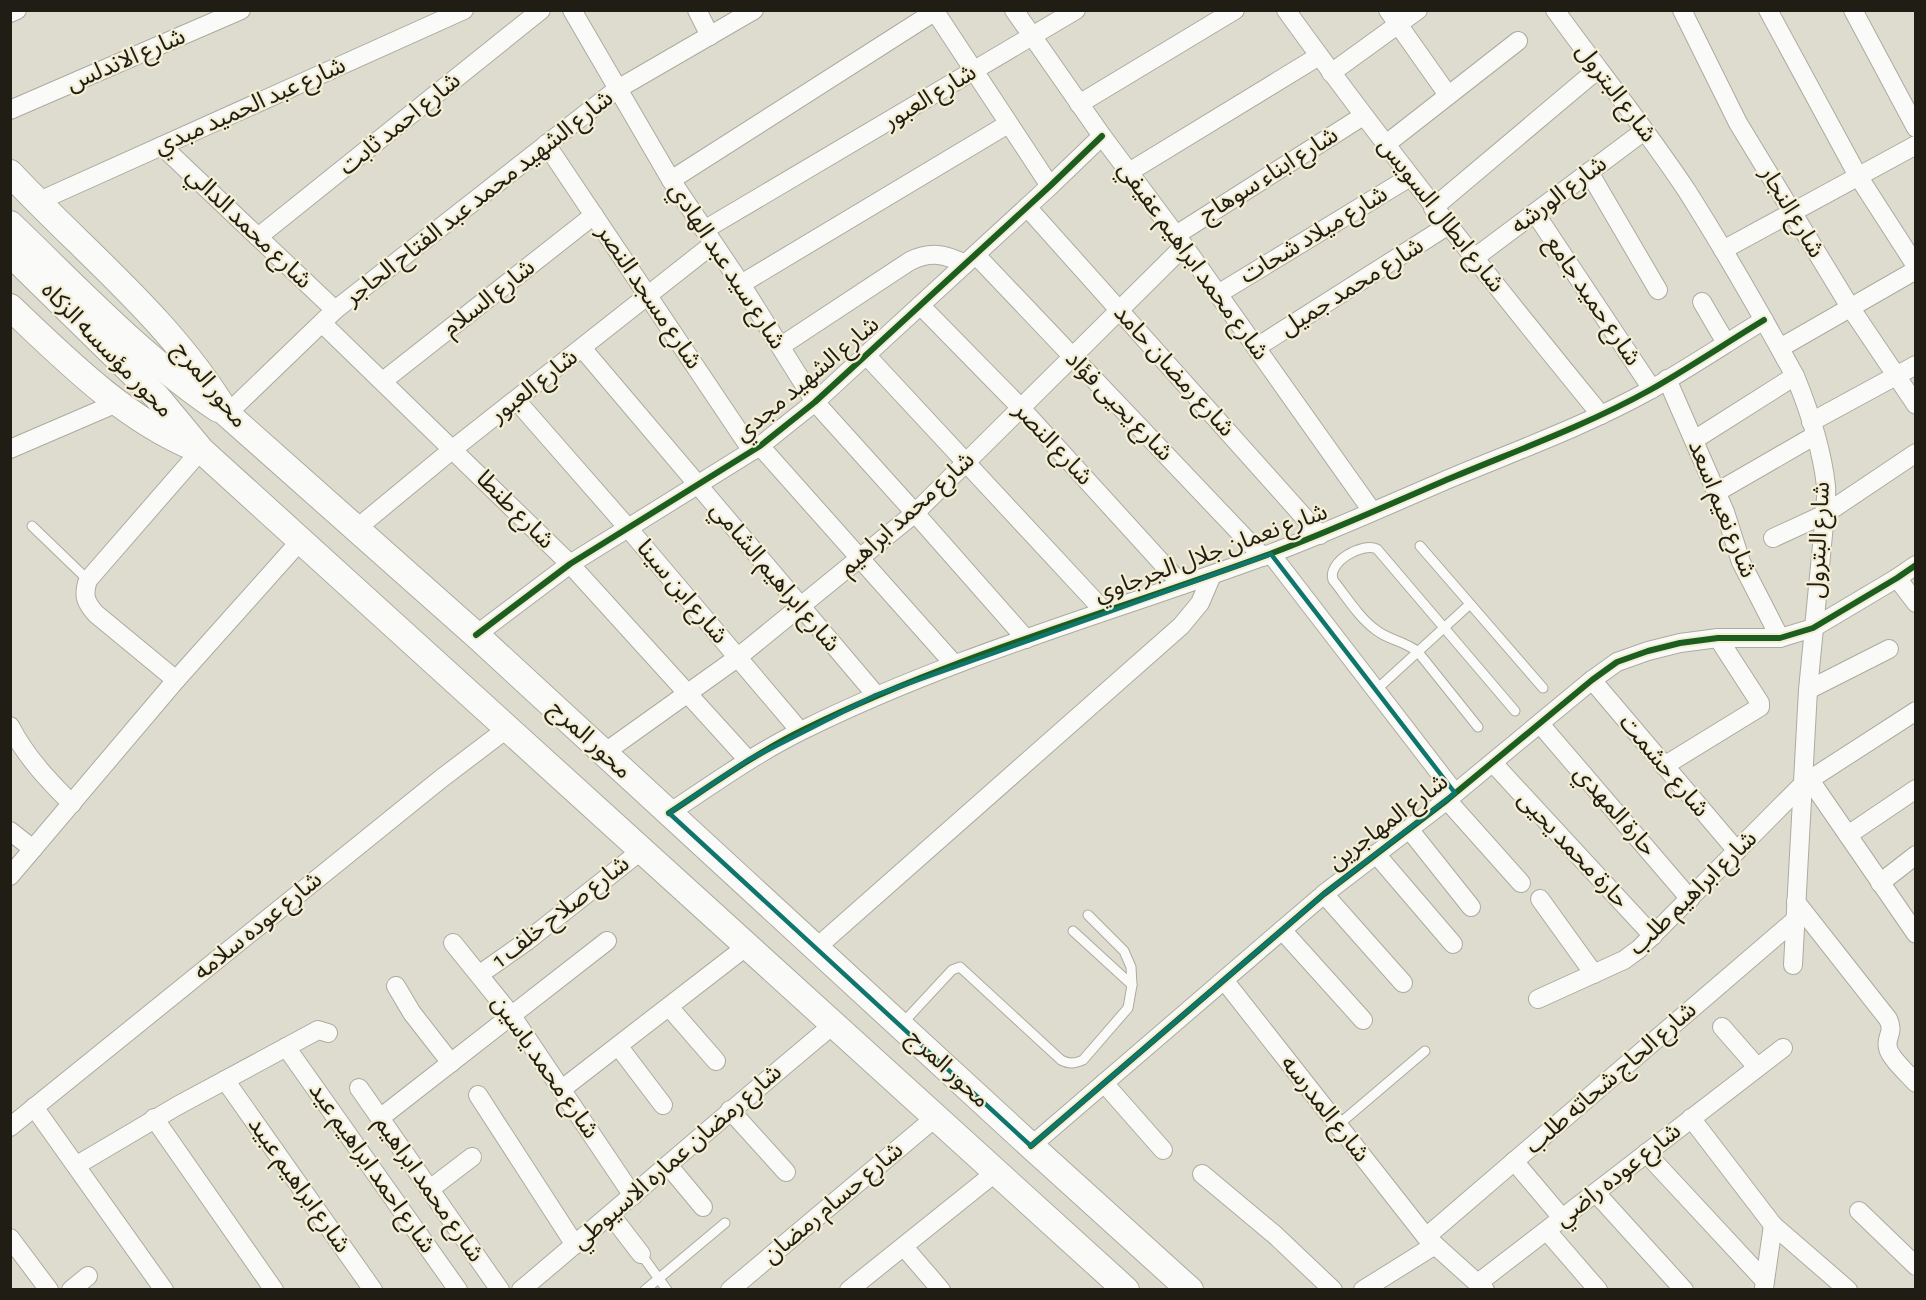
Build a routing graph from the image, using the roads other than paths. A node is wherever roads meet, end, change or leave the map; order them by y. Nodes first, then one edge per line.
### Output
1 (17, 10) edge
2 (464, 10) edge
3 (541, 10) edge
4 (572, 10) edge
5 (697, 10) edge
6 (754, 10) edge
7 (1014, 10) edge
8 (1076, 10) edge
9 (1235, 10) edge
10 (1286, 10) edge
11 (1418, 10) edge
12 (1555, 10) edge
13 (1682, 10) edge
14 (1768, 10) edge
15 (1853, 10) edge
16 (934, 11) edge
17 (233, 12) edge
18 (10, 13) edge
19 (1393, 17) edge
20 (710, 36) junction
21 (1032, 37) junction
22 (1518, 41) dead end
23 (1319, 56) junction
24 (1598, 69) junction
25 (974, 71) junction
26 (1331, 73) junction
27 (616, 90) junction
28 (1448, 95) junction
29 (1079, 104) junction
30 (10, 110) edge
31 (1363, 116) junction
32 (1008, 124) junction
33 (1916, 128) edge
34 (1644, 131) junction
35 (1102, 136) junction
36 (546, 144) junction
37 (1385, 145) junction
38 (1916, 145) edge
39 (162, 146) junction
40 (1129, 172) junction
41 (1589, 172) junction
42 (10, 173) edge
43 (1858, 176) junction
44 (1410, 177) junction
45 (671, 180) junction
46 (1050, 186) junction
47 (37, 201) junction
48 (1027, 207) junction
49 (1433, 208) junction
50 (1535, 213) junction
51 (1792, 213) junction
52 (594, 215) junction
53 (10, 224) edge
54 (1447, 226) junction
55 (258, 237) junction
56 (708, 237) junction
57 (1180, 240) junction
58 (1723, 250) junction
59 (10, 253) edge
60 (1473, 259) junction
61 (970, 260) junction
62 (1916, 268) edge
63 (741, 284) junction
64 (1658, 290) dead end
65 (1218, 294) junction
66 (648, 296) junction
67 (1702, 302) dead end
68 (921, 306) junction
69 (1850, 307) junction
70 (1119, 310) junction
71 (329, 316) junction
72 (16, 320) edge
73 (1764, 320) junction
74 (116, 342) junction
75 (1726, 343) junction
76 (781, 346) junction
77 (1257, 347) junction
78 (582, 348) junction
79 (1779, 348) junction
80 (867, 356) junction
81 (1072, 357) junction
82 (1916, 365) edge
83 (1795, 376) junction
84 (1896, 376) junction
85 (384, 381) junction
86 (1659, 384) junction
87 (516, 400) junction
88 (814, 402) junction
89 (117, 403) junction
90 (1916, 405) edge
91 (1021, 408) junction
92 (227, 414) junction
93 (1601, 415) junction
94 (1813, 429) junction
95 (1694, 440) junction
96 (756, 448) junction
97 (10, 449) edge
98 (453, 449) junction
99 (201, 450) junction
100 (1916, 453) edge
101 (966, 462) junction
102 (697, 485) junction
103 (1717, 492) junction
104 (1372, 511) junction
105 (915, 513) junction
106 (1825, 514) junction
107 (32, 526) dead end
108 (628, 528) junction
109 (356, 529) junction
110 (1320, 535) junction
111 (1773, 538) dead end
112 (301, 540) junction
113 (1420, 546) dead end
114 (1267, 555) junction
115 (859, 559) junction
116 (570, 564) junction
117 (1916, 565) edge
118 (1212, 575) junction
119 (1898, 578) junction
120 (88, 580) junction
121 (1182, 585) junction
122 (1916, 603) edge
123 (1470, 604) junction
124 (802, 607) junction
125 (1104, 611) junction
126 (1445, 627) junction
127 (1813, 628) junction
128 (476, 635) junction
129 (1718, 638) junction
130 (1780, 638) junction
131 (1026, 639) junction
132 (1889, 649) dead end
133 (1418, 652) junction
134 (737, 658) junction
135 (954, 664) junction
136 (176, 680) junction
137 (1592, 680) junction
138 (1543, 688) dead end
139 (1376, 690) junction
140 (1808, 690) junction
141 (687, 693) junction
142 (876, 695) junction
143 (1515, 711) dead end
144 (1916, 711) edge
145 (1540, 724) junction
146 (10, 726) edge
147 (1478, 727) dead end
148 (508, 728) junction
149 (800, 731) junction
150 (604, 753) junction
151 (748, 760) junction
152 (1493, 764) junction
153 (1664, 766) junction
154 (1807, 782) junction
155 (1916, 789) edge
156 (1451, 797) junction
157 (72, 804) junction
158 (669, 813) junction
159 (1409, 829) junction
160 (10, 831) edge
161 (1848, 835) junction
162 (33, 849) junction
163 (642, 850) junction
164 (1737, 851) junction
165 (1376, 854) junction
166 (1916, 855) edge
167 (10, 876) edge
168 (1521, 883) dead end
169 (1880, 883) junction
170 (1324, 894) junction
171 (1690, 898) junction
172 (1540, 899) dead end
173 (1472, 907) dead end
174 (1796, 910) junction
175 (1088, 915) dead end
176 (1913, 924) edge
177 (1282, 930) junction
178 (1073, 931) dead end
179 (1653, 936) junction
180 (607, 941) dead end
181 (453, 943) dead end
182 (1453, 944) dead end
183 (747, 946) junction
184 (816, 948) junction
185 (1793, 965) dead end
186 (480, 974) junction
187 (1594, 974) junction
188 (1224, 980) junction
189 (1403, 983) dead end
190 (1132, 985) junction
191 (396, 986) dead end
192 (1538, 999) dead end
193 (669, 1007) junction
194 (512, 1016) junction
195 (1363, 1020) dead end
196 (834, 1024) junction
197 (900, 1026) junction
198 (1722, 1027) dead end
199 (328, 1034) dead end
200 (286, 1047) junction
201 (619, 1047) junction
202 (1782, 1048) dead end
203 (1425, 1051) dead end
204 (716, 1061) dead end
205 (451, 1063) junction
206 (1757, 1067) junction
207 (225, 1080) junction
208 (1104, 1083) junction
209 (1916, 1083) edge
210 (359, 1088) dead end
211 (562, 1089) junction
212 (478, 1095) dead end
213 (663, 1105) dead end
214 (34, 1107) junction
215 (730, 1110) junction
216 (936, 1117) junction
217 (154, 1118) junction
218 (380, 1118) junction
219 (1691, 1118) junction
220 (12, 1123) edge
221 (1338, 1125) junction
222 (1031, 1146) junction
223 (1163, 1150) dead end
224 (1646, 1153) junction
225 (472, 1158) dead end
226 (1514, 1161) junction
227 (77, 1165) junction
228 (668, 1165) junction
229 (786, 1172) dead end
230 (996, 1172) junction
231 (1202, 1174) dead end
232 (429, 1190) junction
233 (1596, 1193) junction
234 (633, 1196) junction
235 (703, 1207) dead end
236 (1859, 1211) dead end
237 (611, 1215) junction
238 (1563, 1218) junction
239 (725, 1223) dead end
240 (1773, 1225) junction
241 (1547, 1231) junction
242 (10, 1238) edge
243 (1431, 1241) junction
244 (575, 1245) junction
245 (904, 1247) junction
246 (641, 1254) joint
247 (1916, 1266) edge
248 (88, 1275) dead end
249 (658, 1278) junction
250 (1482, 1286) edge
251 (1764, 1287) edge
252 (49, 1290) edge
253 (71, 1290) edge
254 (164, 1290) edge
255 (274, 1290) edge
256 (373, 1290) edge
257 (458, 1290) edge
258 (500, 1290) edge
259 (521, 1290) edge
260 (645, 1290) edge
261 (667, 1290) edge
262 (730, 1290) edge
263 (849, 1290) edge
264 (941, 1290) edge
265 (1126, 1290) edge
266 (1190, 1290) edge
267 (1333, 1290) edge
268 (1363, 1290) edge
269 (1598, 1290) edge
270 (1684, 1290) edge
271 (1848, 1290) edge

1 - 18 street
2 - 39 street, شارع عبد الحميد مبدي
3 - 55 street, شارع احمد ثابت
4 - 27 street, شارع سيد عبد الهادي
5 - 20 street
6 - 20 street, شارع الشهيد محمد عبد الفتاح الحاجر
7 - 21 street, شارع محمد ابراهيم عفيفي
8 - 21 street
9 - 29 street
10 - 23 street, شارع ابطال السويس
11 - 19 street
12 - 24 street, شارع البترول
13 - 51 street, شارع النجار
14 - 43 street
15 - 33 street
16 - 25 street
16 - 45 street
17 - 30 street, شارع الاندلس
19 - 26 street
19 - 28 street
20 - 27 street, شارع الشهيد محمد عبد الفتاح الحاجر
21 - 25 street, شارع العبور
21 - 29 street, شارع محمد ابراهيم عفيفي
22 - 28 street
23 - 26 street, شارع ابطال السويس
23 - 40 street
24 - 34 street, شارع البترول
24 - 49 street
25 - 32 street
25 - 56 street, شارع العبور
26 - 31 street, شارع ابطال السويس
27 - 36 street, شارع الشهيد محمد عبد الفتاح الحاجر
27 - 45 street, شارع سيد عبد الهادي
28 - 37 street
29 - 35 street, شارع محمد ابراهيم عفيفي
31 - 37 street, شارع ابطال السويس
31 - 57 street, شارع ابناء سوهاج
32 - 46 street
32 - 63 street
34 - 41 street, شارع الورشه
34 - 58 street, شارع البترول
35 - 40 street, شارع محمد ابراهيم عفيفي
35 - 46 street, شارع الشهيد مجدي
36 - 52 street, شارع مسجد النصر
36 - 71 street, شارع الشهيد محمد عبد الفتاح الحاجر
37 - 44 street, شارع ابطال السويس
38 - 43 street
39 - 47 street, شارع عبد الحميد مبدي
39 - 55 street, شارع محمد الدالي
40 - 57 street, شارع محمد ابراهيم عفيفي
41 - 50 street, شارع الورشه
41 - 64 street
42 - 47 main road, محور المرج
43 - 51 street
43 - 62 street
44 - 49 street, شارع ابطال السويس
44 - 65 street, شارع ميلاد شحات
45 - 56 street, شارع سيد عبد الهادي
46 - 48 street, شارع الشهيد مجدي
47 - 92 main road, محور المرج
48 - 61 street, شارع الشهيد مجدي
48 - 70 street, شارع رمضان حامد
49 - 54 street, شارع ابطال السويس
50 - 60 street, شارع الورشه
50 - 86 street, شارع حميد جامع
51 - 58 street
51 - 69 street, شارع النجار
52 - 66 street, شارع مسجد النصر
52 - 85 street, شارع السلام
53 - 74 main road, محور مؤسسه الزكاه
54 - 60 street, شارع ابطال السويس
54 - 77 street, شارع محمد جميل
55 - 71 street, شارع محمد الدالي
56 - 63 street, شارع سيد عبد الهادي
56 - 66 street, شارع العبور
57 - 65 street, شارع محمد ابراهيم عفيفي
57 - 70 street, شارع محمد ابراهيم
58 - 73 street, شارع البترول
59 - 74 main road, محور مؤسسه الزكاه
60 - 93 street, شارع ابطال السويس
61 - 68 street, شارع الشهيد مجدي
61 - 76 street
61 - 81 street, شارع يحيى فؤاد
62 - 69 street
63 - 76 street, شارع سيد عبد الهادي
65 - 77 street, شارع محمد ابراهيم عفيفي
66 - 78 street, شارع العبور
66 - 96 street, شارع مسجد النصر
67 - 75 street
68 - 80 street, شارع الشهيد مجدي
68 - 91 street, شارع النصر
69 - 79 street
69 - 84 street, شارع النجار
70 - 81 street, شارع محمد ابراهيم
70 - 110 street, شارع رمضان حامد
71 - 85 street, شارع طنطا
71 - 92 street, شارع الشهيد محمد عبد الفتاح الحاجر
72 - 89 main road
73 - 75 street, شارع نعمان جلال الجرجاوي
73 - 79 street, شارع البترول
74 - 92 main road, محور مؤسسه الزكاه
74 - 99 main road, محور مؤسسه الزكاه
75 - 86 street, شارع نعمان جلال الجرجاوي
76 - 88 street, شارع سيد عبد الهادي
77 - 104 street, شارع محمد ابراهيم عفيفي
78 - 87 street, شارع العبور
78 - 102 street, شارع ابراهيم الشامي
79 - 83 street, شارع البترول
80 - 88 street, شارع الشهيد مجدي
80 - 101 street
81 - 91 street, شارع محمد ابراهيم
81 - 114 street, شارع يحيى فؤاد
82 - 84 street
83 - 94 street, شارع البترول
83 - 95 street
84 - 90 street, شارع النجار
84 - 94 street
85 - 98 street, شارع طنطا
86 - 93 street, شارع نعمان جلال الجرجاوي
86 - 95 street, شارع نعيم اسعد
87 - 98 street, شارع العبور
87 - 108 street, شارع ابن سينا
88 - 96 street, شارع الشهيد مجدي
88 - 105 street, شارع سيد عبد الهادي
89 - 97 street
89 - 99 main road
91 - 101 street, شارع محمد ابراهيم
91 - 121 street, شارع النصر
92 - 109 main road, محور المرج
93 - 104 street, شارع نعمان جلال الجرجاوي
94 - 103 street
94 - 106 street, شارع البترول
95 - 103 street, شارع نعيم اسعد
96 - 102 street, شارع الشهيد مجدي
96 - 115 street, شارع مسجد النصر
98 - 109 street, شارع العبور
98 - 116 street, شارع طنطا
99 - 112 main road, محور المرج
99 - 120 street
100 - 106 street
101 - 105 street, شارع محمد ابراهيم
101 - 125 street
102 - 108 street, شارع الشهيد مجدي
102 - 124 street, شارع ابراهيم الشامي
103 - 130 street, شارع نعيم اسعد
104 - 110 street, شارع نعمان جلال الجرجاوي
105 - 115 street, شارع محمد ابراهيم
105 - 131 street, شارع سيد عبد الهادي
106 - 111 street
106 - 127 street, شارع البترول
107 - 120 lane
108 - 116 street, شارع الشهيد مجدي
108 - 134 street, شارع ابن سينا
109 - 128 main road, محور المرج
110 - 114 street, شارع نعمان جلال الجرجاوي
112 - 136 street
112 - 148 main road, محور المرج
113 - 123 lane
114 - 118 street, شارع نعمان جلال الجرجاوي
114 - 139 street, شارع يحيى فؤاد
115 - 124 street, شارع محمد ابراهيم
115 - 135 street, شارع مسجد النصر
116 - 128 street, شارع الشهيد مجدي
116 - 141 street, شارع طنطا
117 - 119 street, شارع المهاجرين
118 - 121 street, شارع نعمان جلال الجرجاوي
118 - 184 street, شارع نعمان جلال الجرجاوي
119 - 122 street
119 - 127 street, شارع المهاجرين
120 - 136 street
121 - 125 street, شارع نعمان جلال الجرجاوي
123 - 126 lane
123 - 138 lane
124 - 134 street, شارع محمد ابراهيم
124 - 142 street, شارع ابراهيم الشامي
125 - 131 street, شارع نعمان جلال الجرجاوي
126 - 133 lane
126 - 133 lane
126 - 143 lane
127 - 130 street, شارع المهاجرين
127 - 140 street, شارع البترول
128 - 150 main road, محور المرج
129 - 130 street, شارع المهاجرين
129 - 137 street, شارع المهاجرين
129 - 153 street
131 - 135 street, شارع نعمان جلال الجرجاوي
132 - 140 street
133 - 139 lane
133 - 147 lane
134 - 141 street, شارع محمد ابراهيم
134 - 149 street, شارع ابن سينا
135 - 142 street, شارع نعمان جلال الجرجاوي
136 - 157 street
137 - 145 street, شارع المهاجرين
137 - 153 street, شارع حشمت
139 - 156 street, شارع يحيى فؤاد
140 - 154 street, شارع البترول
141 - 150 street, شارع محمد ابراهيم
141 - 151 street, شارع طنطا
142 - 149 street, شارع نعمان جلال الجرجاوي
144 - 154 street, شارع ابراهيم طلب
145 - 152 street, شارع المهاجرين
145 - 171 street, حارة المهدي
146 - 157 street
148 - 163 main road, محور المرج
148 - 214 street, شارع عوده سلامه
149 - 151 street, شارع نعمان جلال الجرجاوي
150 - 158 main road, محور المرج
151 - 158 street, شارع نعمان جلال الجرجاوي
152 - 156 street, شارع المهاجرين
152 - 179 street, حارة محمد يحيى
153 - 164 street, شارع حشمت
154 - 161 street
154 - 164 street, شارع ابراهيم طلب
154 - 174 street, شارع البترول
155 - 161 street
156 - 159 street, شارع المهاجرين
156 - 168 street, شارع يحيى فؤاد
157 - 162 street
158 - 184 main road, محور المرج
159 - 165 street, شارع المهاجرين
159 - 173 street
160 - 162 street
161 - 169 street
162 - 167 street
163 - 183 main road, محور المرج
163 - 186 street, شارع صلاح خلف 1
164 - 171 street, شارع ابراهيم طلب
165 - 170 street, شارع المهاجرين
165 - 182 street
166 - 169 street
169 - 176 street
170 - 177 street, شارع المهاجرين
170 - 189 street
171 - 179 street, شارع ابراهيم طلب
172 - 187 street
174 - 185 street, شارع البترول
174 - 209 street
174 - 226 street, شارع الحاج شحاته طلب
175 - 190 lane
177 - 188 street, شارع المهاجرين
177 - 195 street
178 - 190 lane
179 - 187 street, شارع ابراهيم طلب
180 - 194 street
181 - 186 street, شارع محمد ياسين
183 - 193 street
183 - 196 main road, محور المرج
184 - 197 main road, محور المرج
186 - 194 street, شارع محمد ياسين
187 - 192 street, شارع ابراهيم طلب
188 - 208 street, شارع المهاجرين
188 - 221 street, شارع المدرسه
190 - 197 lane
191 - 205 street
193 - 201 street
193 - 204 street
194 - 205 street
194 - 211 street, شارع محمد ياسين
196 - 215 street, شارع رمضان عماره الاسيوطي
196 - 216 main road, محور المرج
197 - 222 main road, محور المرج
198 - 206 street
199 - 200 street
200 - 207 street
200 - 257 street, شارع احمد ابراهيم عيد
201 - 211 street
201 - 213 street
202 - 206 street, شارع عوده راضي
203 - 221 lane
205 - 218 street
206 - 219 street, شارع عوده راضي
207 - 217 street
207 - 256 street, شارع ابراهيم عبيد
208 - 222 street, شارع المهاجرين
208 - 223 street
210 - 218 street, شارع محمد ابراهيم
211 - 234 street, شارع محمد ياسين
212 - 244 street
214 - 220 street, شارع عوده سلامه
214 - 227 street
215 - 228 street, شارع رمضان عماره الاسيوطي
215 - 229 street
216 - 230 main road, محور المرج
216 - 262 street, شارع حسام رمضان
217 - 227 street
217 - 255 street
218 - 232 street, شارع محمد ابراهيم
219 - 224 street, شارع عوده راضي
219 - 240 street
221 - 243 street, شارع المدرسه
222 - 266 main road, محور المرج
224 - 233 street, شارع عوده راضي
224 - 251 street
225 - 232 street
226 - 238 street
226 - 243 street, شارع الحاج شحاته طلب
227 - 254 street
228 - 234 street, شارع رمضان عماره الاسيوطي
228 - 235 street
230 - 245 street
230 - 265 main road, محور المرج
231 - 267 street
232 - 258 street, شارع محمد ابراهيم
233 - 238 street, شارع عوده راضي
233 - 270 street
234 - 237 street, شارع رمضان عماره الاسيوطي
236 - 247 street
237 - 244 street, شارع رمضان عماره الاسيوطي
237 - 246 street
238 - 241 street, شارع عوده راضي
239 - 249 lane
240 - 251 street
240 - 271 street
241 - 250 street, شارع عوده راضي
241 - 269 street
242 - 252 street
243 - 250 street, شارع المدرسه
243 - 268 street, شارع الحاج شحاته طلب
244 - 259 street, شارع رمضان عماره الاسيوطي
245 - 263 street
245 - 264 street
246 - 249 lane
248 - 253 street
249 - 260 lane
249 - 261 lane

